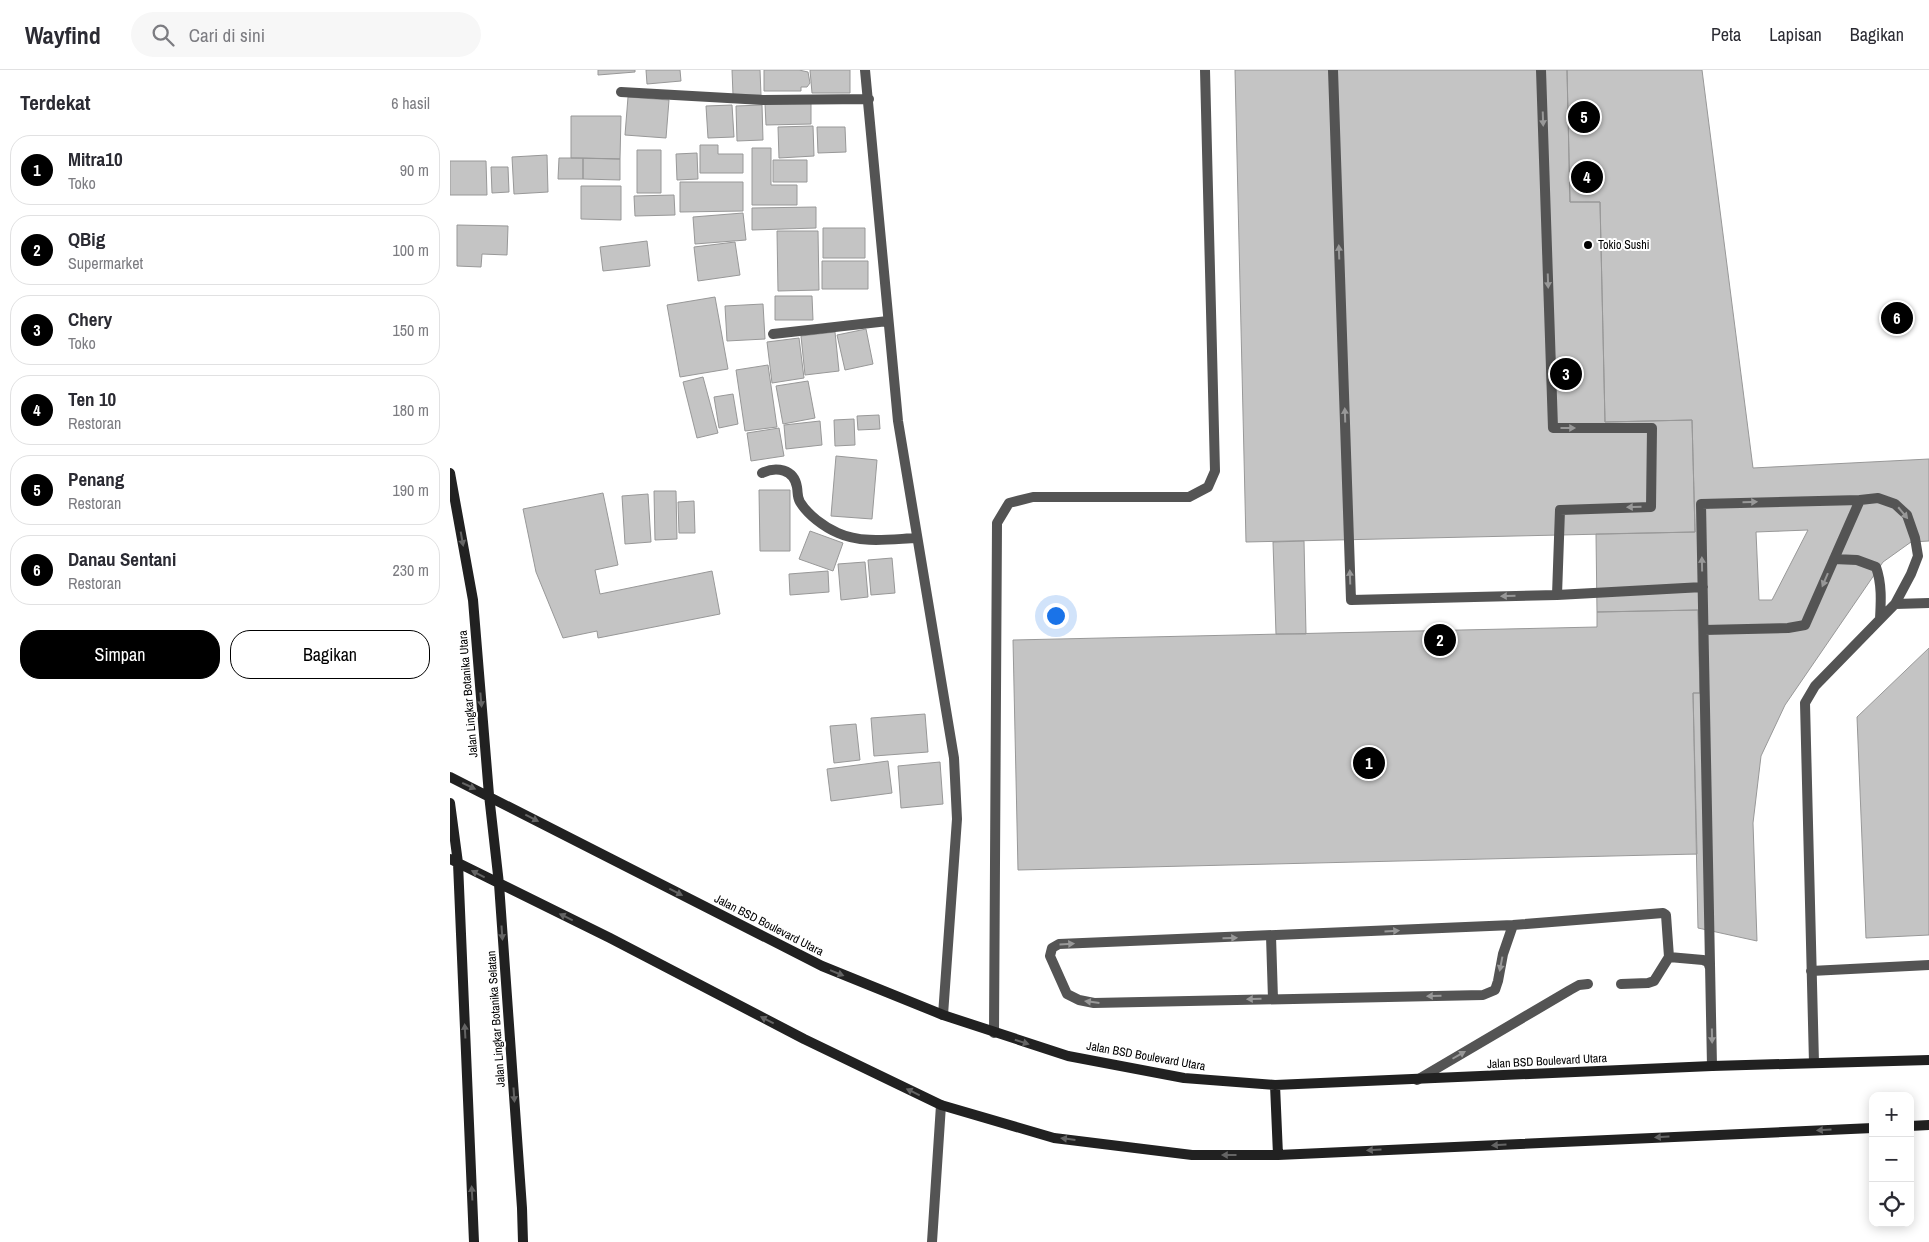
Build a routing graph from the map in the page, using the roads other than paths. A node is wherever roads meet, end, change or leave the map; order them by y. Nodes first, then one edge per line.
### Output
1 (866, 70) edge
2 (1205, 70) edge
3 (1333, 70) edge
4 (1541, 70) edge
5 (621, 92) dead end
6 (869, 99) junction
7 (888, 321) junction
8 (773, 334) dead end
9 (450, 473) edge
10 (762, 473) dead end
11 (1860, 500) junction
12 (917, 538) junction
13 (1834, 559) junction
14 (1703, 587) junction
15 (1557, 595) junction
16 (1929, 603) edge
17 (1895, 604) junction
18 (1880, 619) junction
19 (1704, 630) junction
20 (450, 777) edge
21 (488, 796) junction
22 (450, 803) edge
23 (454, 861) edge
24 (499, 884) junction
25 (1512, 925) junction
26 (1271, 936) junction
27 (1669, 957) junction
28 (1929, 965) edge
29 (1710, 968) junction
30 (1811, 971) junction
31 (1588, 984) dead end
32 (1621, 984) dead end
33 (1272, 999) junction
34 (942, 1015) junction
35 (994, 1033) junction
36 (1929, 1060) edge
37 (1814, 1064) junction
38 (1712, 1066) junction
39 (1417, 1080) junction
40 (1275, 1085) junction
41 (941, 1105) junction
42 (1929, 1125) edge
43 (1914, 1126) edge
44 (1869, 1128) edge
45 (1278, 1155) junction
46 (474, 1242) edge
47 (523, 1242) edge
48 (932, 1242) edge

1 - 6 street
2 - 35 street
15 -> 3 street
4 -> 15 street
5 - 6 street
6 - 7 street
7 - 8 street
7 - 12 street
9 -> 21 main road, Jalan Lingkar Botanika Utara
10 - 12 street
11 - 13 street
14 -> 11 street
11 -> 17 street
12 - 34 street
13 - 18 street
13 -> 19 street
14 - 15 street
14 - 19 street
16 - 17 street
17 - 18 street
18 - 30 street
19 - 29 street
20 -> 21 main road, Jalan BSD Boulevard Utara
21 - 24 main road, Jalan Lingkar Botanika Selatan
21 -> 34 main road, Jalan BSD Boulevard Utara
22 - 23 main road
24 -> 23 main road
46 -> 23 main road
41 -> 24 main road
24 -> 47 main road, Jalan Lingkar Botanika Selatan
26 -> 25 street
25 - 27 street
25 -> 33 street
26 - 33 street
33 -> 26 street
27 - 29 street
27 - 32 street
28 - 30 street
29 -> 38 street
30 - 37 street
39 -> 31 street
34 - 35 main road, Jalan BSD Boulevard Utara
35 -> 40 main road, Jalan BSD Boulevard Utara
36 - 37 main road, Jalan BSD Boulevard Utara
37 - 38 main road, Jalan BSD Boulevard Utara
38 - 39 main road, Jalan BSD Boulevard Utara
39 - 40 main road, Jalan BSD Boulevard Utara
40 - 45 main road
45 -> 41 main road
41 - 48 street
42 - 43 main road
44 -> 45 main road

